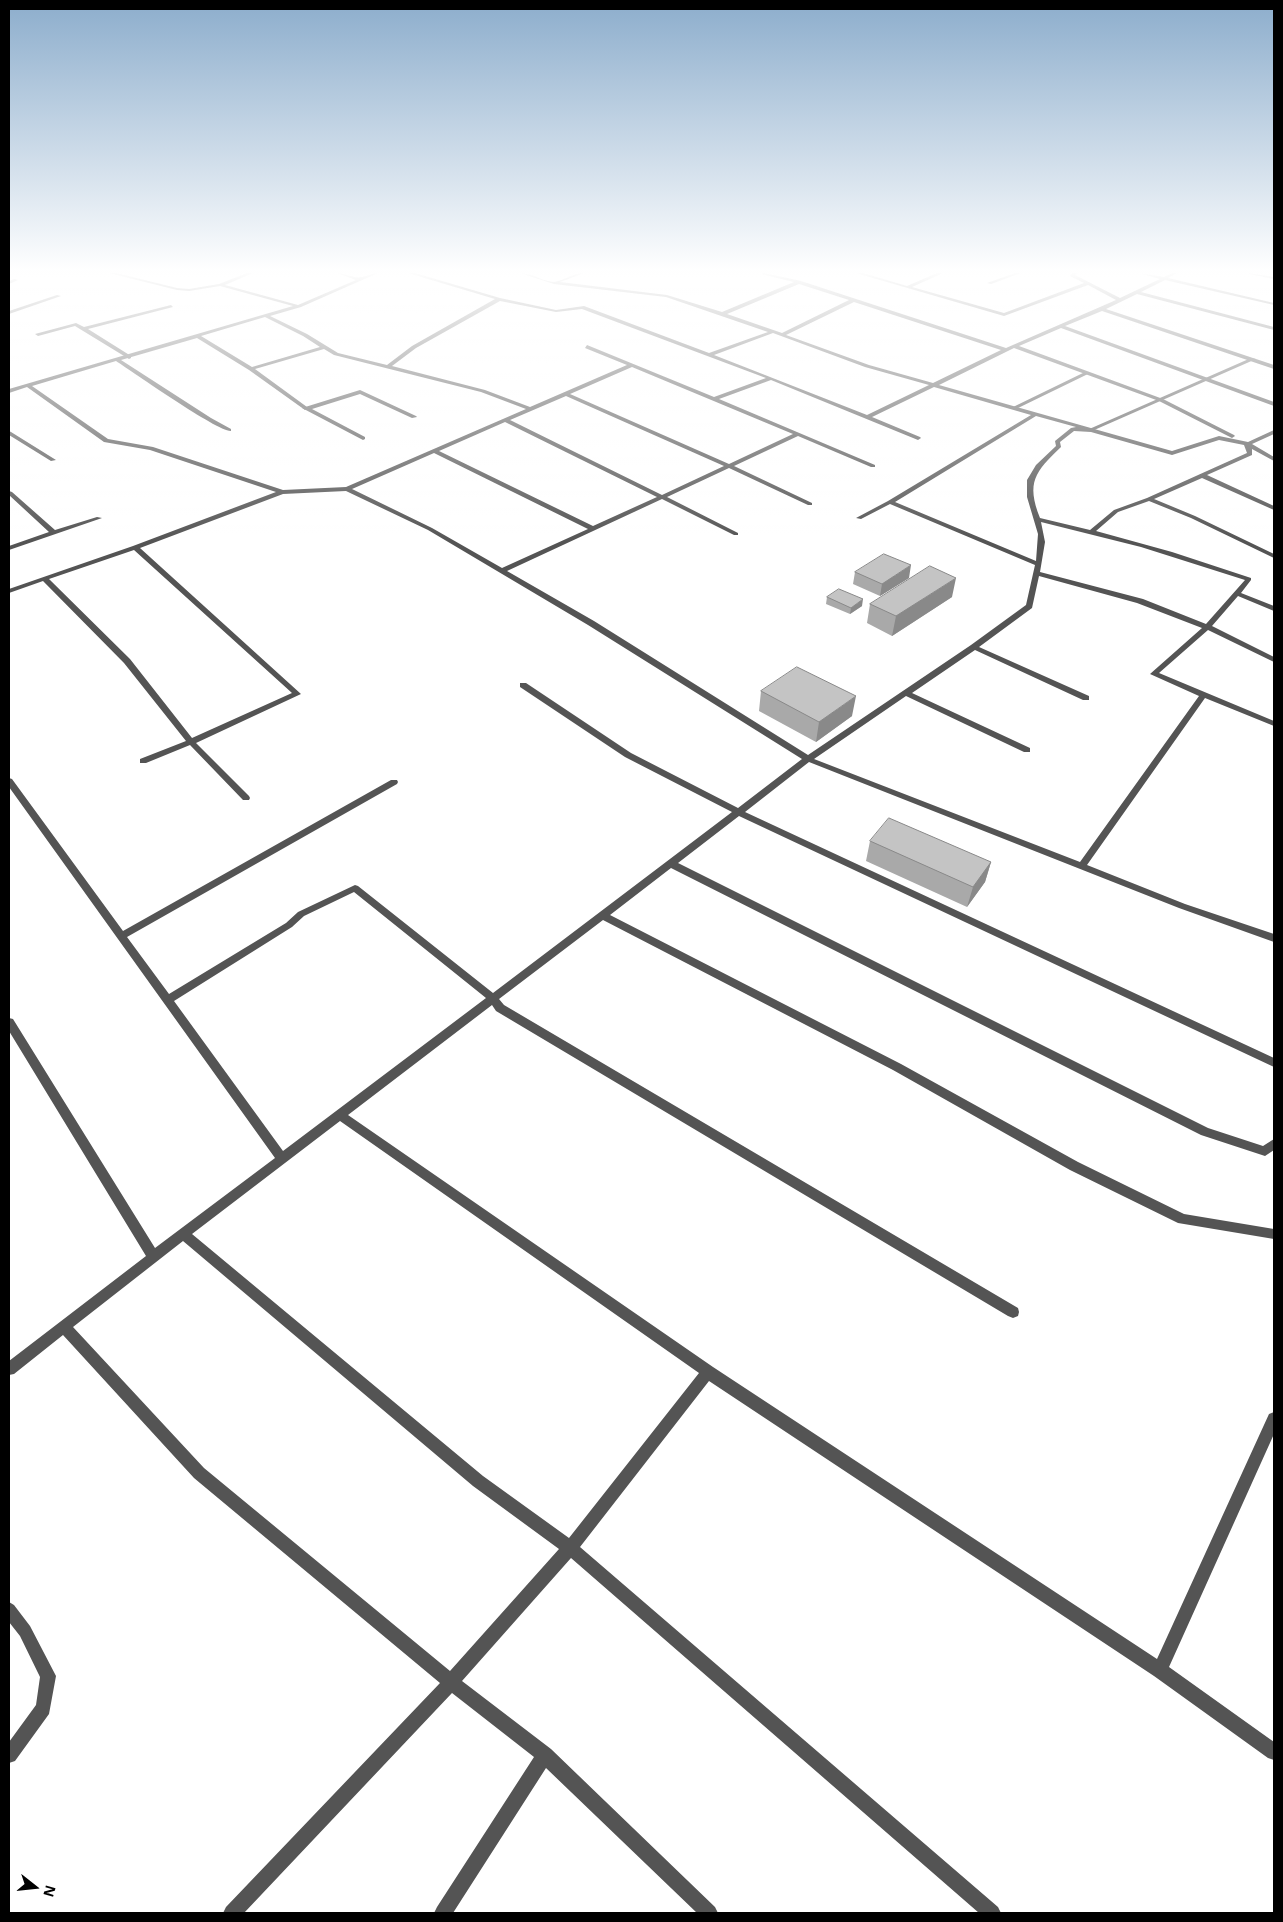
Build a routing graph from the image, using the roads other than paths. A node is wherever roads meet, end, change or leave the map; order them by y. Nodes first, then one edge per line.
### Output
1 (109, 363) edge
2 (122, 363) edge
3 (241, 363) edge
4 (272, 363) edge
5 (371, 363) edge
6 (394, 363) edge
7 (627, 363) edge
8 (729, 363) edge
9 (858, 363) edge
10 (980, 363) edge
11 (1059, 363) edge
12 (1161, 363) edge
13 (1246, 363) edge
14 (1260, 363) edge
15 (632, 365) junction
16 (388, 367) junction
17 (1274, 367) edge
18 (251, 369) junction
19 (1087, 373) junction
20 (771, 378) junction
21 (1208, 380) junction
22 (29, 386) junction
23 (933, 386) junction
24 (9, 391) edge
25 (566, 394) junction
26 (715, 399) junction
27 (1161, 400) junction
28 (1274, 404) edge
29 (1014, 408) junction
30 (306, 409) junction
31 (530, 409) junction
32 (1036, 414) junction
33 (414, 417) dead end
34 (868, 417) junction
35 (505, 420) junction
36 (229, 430) dead end
37 (1090, 430) junction
38 (1274, 432) edge
39 (9, 433) edge
40 (798, 434) junction
41 (363, 438) dead end
42 (918, 438) dead end
43 (1248, 444) junction
44 (434, 451) junction
45 (1274, 459) edge
46 (53, 460) dead end
47 (729, 466) junction
48 (873, 466) dead end
49 (1203, 476) junction
50 (347, 489) junction
51 (282, 492) junction
52 (10, 493) dead end
53 (662, 496) junction
54 (1149, 499) junction
55 (890, 502) junction
56 (810, 504) dead end
57 (1274, 508) edge
58 (99, 518) dead end
59 (859, 518) dead end
60 (1036, 519) junction
61 (593, 530) junction
62 (1092, 531) junction
63 (53, 532) junction
64 (736, 534) dead end
65 (135, 547) junction
66 (9, 548) edge
67 (1274, 556) edge
68 (1037, 568) junction
69 (502, 571) junction
70 (45, 579) junction
71 (9, 591) edge
72 (1236, 593) junction
73 (1274, 609) edge
74 (1207, 627) junction
75 (974, 647) junction
76 (1274, 660) edge
77 (523, 685) dead end
78 (906, 692) junction
79 (1203, 696) junction
80 (1086, 698) dead end
81 (1274, 724) edge
82 (191, 742) junction
83 (1027, 750) dead end
84 (808, 759) junction
85 (143, 761) dead end
86 (9, 781) edge
87 (394, 782) dead end
88 (246, 798) dead end
89 (738, 812) junction
90 (670, 863) junction
91 (1081, 867) junction
92 (602, 916) junction
93 (122, 936) junction
94 (1274, 938) edge
95 (493, 998) junction
96 (168, 1000) junction
97 (9, 1022) edge
98 (1274, 1063) edge
99 (339, 1115) junction
100 (1274, 1144) edge
101 (282, 1158) junction
102 (183, 1234) junction
103 (1274, 1234) edge
104 (154, 1258) junction
105 (1013, 1312) dead end
106 (64, 1327) junction
107 (9, 1369) edge
108 (708, 1372) junction
109 (1274, 1419) edge
110 (570, 1548) junction
111 (9, 1610) edge
112 (1160, 1670) junction
113 (451, 1682) junction
114 (1274, 1752) edge
115 (9, 1754) edge
116 (545, 1755) junction
117 (232, 1913) edge
118 (443, 1913) edge
119 (709, 1913) edge
120 (992, 1913) edge

1 - 22 street
2 - 36 street
3 - 18 street
4 - 18 street
5 - 16 street
6 - 16 street
7 - 15 street
8 - 20 street
9 - 23 street
10 - 23 street
11 - 19 street
12 - 21 street
13 - 21 street
14 - 17 street
15 - 25 street
15 - 26 street
16 - 31 street
18 - 30 street
19 - 27 street
19 - 29 street
20 - 26 street
20 - 34 street
21 - 27 street
21 - 28 street
22 - 24 street
22 - 51 street
23 - 29 street
23 - 34 street
25 - 31 street
25 - 47 street
26 - 40 street
27 - 37 street
27 - 43 street
29 - 32 street
30 - 33 street
30 - 41 street
31 - 35 street
32 - 37 street
32 - 55 street
34 - 42 street
35 - 44 street
35 - 53 street
37 - 43 street
37 - 60 street
38 - 43 street
39 - 46 street
40 - 47 street
40 - 48 street
43 - 45 street
43 - 49 street
44 - 50 street
44 - 61 street
47 - 53 street
47 - 56 street
49 - 54 street
49 - 57 street
50 - 51 street
50 - 69 street
51 - 65 street
52 - 63 street
53 - 61 street
53 - 64 street
54 - 62 street
54 - 67 street
55 - 59 street
55 - 68 street
58 - 63 street
60 - 62 street
60 - 68 street
61 - 69 street
62 - 72 street
63 - 66 street
65 - 70 street
65 - 82 street
68 - 74 street
68 - 75 street
69 - 84 street
70 - 71 street
70 - 82 street
72 - 73 street
72 - 74 street
74 - 76 street
74 - 79 street
75 - 78 street
75 - 80 street
77 - 89 street
78 - 83 street
78 - 84 street
79 - 81 street
79 - 91 street
82 - 85 street
82 - 88 street
84 - 89 street
84 - 91 street
86 - 93 street
87 - 93 street
89 - 90 street
89 - 98 street
90 - 92 street
90 - 100 street
91 - 94 street
92 - 95 street
92 - 103 street
93 - 96 street
95 - 96 street
95 - 99 street
95 - 105 street
96 - 101 street
97 - 104 street
99 - 101 street
99 - 108 street
101 - 102 street
102 - 104 street
102 - 110 street
104 - 106 street
106 - 107 street
106 - 113 street
108 - 110 street
108 - 112 street
109 - 112 street
110 - 113 street
110 - 120 street
111 - 115 street
112 - 114 street
113 - 116 street
113 - 117 street
116 - 118 street
116 - 119 street

